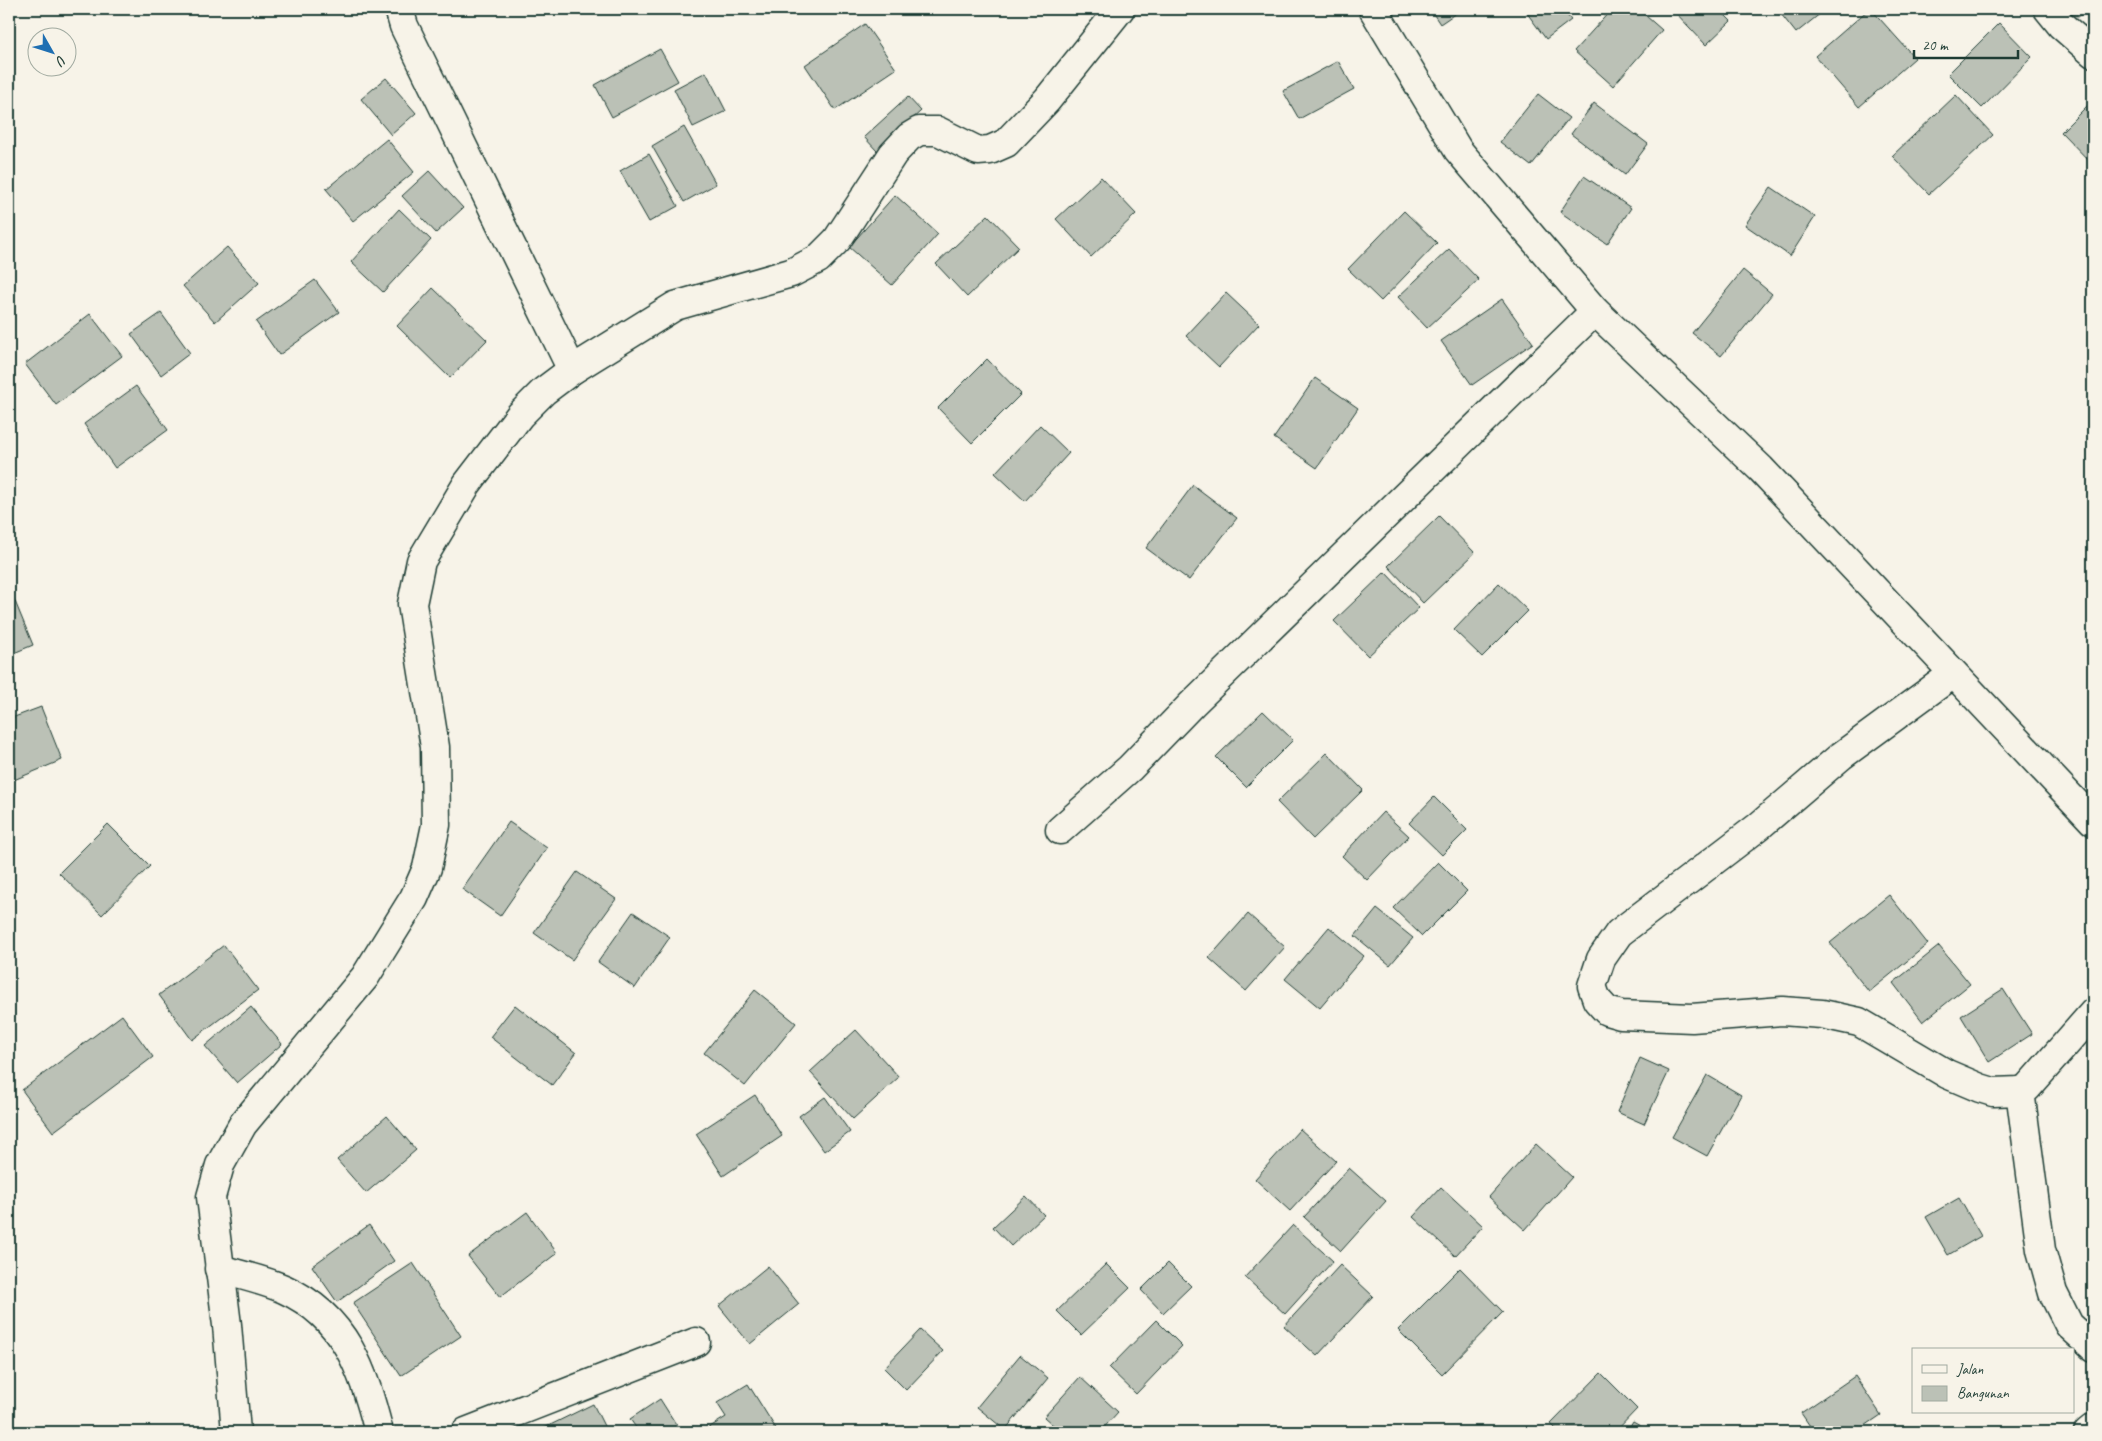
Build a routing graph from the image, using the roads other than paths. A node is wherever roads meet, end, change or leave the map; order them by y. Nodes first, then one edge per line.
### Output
1 (399, 9) edge
2 (1120, 9) edge
3 (1373, 9) edge
4 (2048, 9) edge
5 (2093, 53) edge
6 (1595, 310) junction
7 (572, 370) junction
8 (1953, 674) junction
9 (2093, 821) edge
10 (1060, 830) dead end
11 (2093, 1013) edge
12 (2020, 1091) junction
13 (219, 1269) junction
14 (696, 1342) dead end
15 (2093, 1347) edge
16 (2093, 1428) edge
17 (236, 1432) edge
18 (379, 1432) edge
19 (466, 1432) edge
20 (2088, 1432) edge

1 - 7 street
2 - 7 street
3 - 6 street
4 - 5 street
6 - 8 street
6 - 10 street
7 - 13 street
8 - 9 street
8 - 12 street
11 - 12 street
12 - 15 street
13 - 17 street
13 - 18 street
14 - 19 street
16 - 20 street

